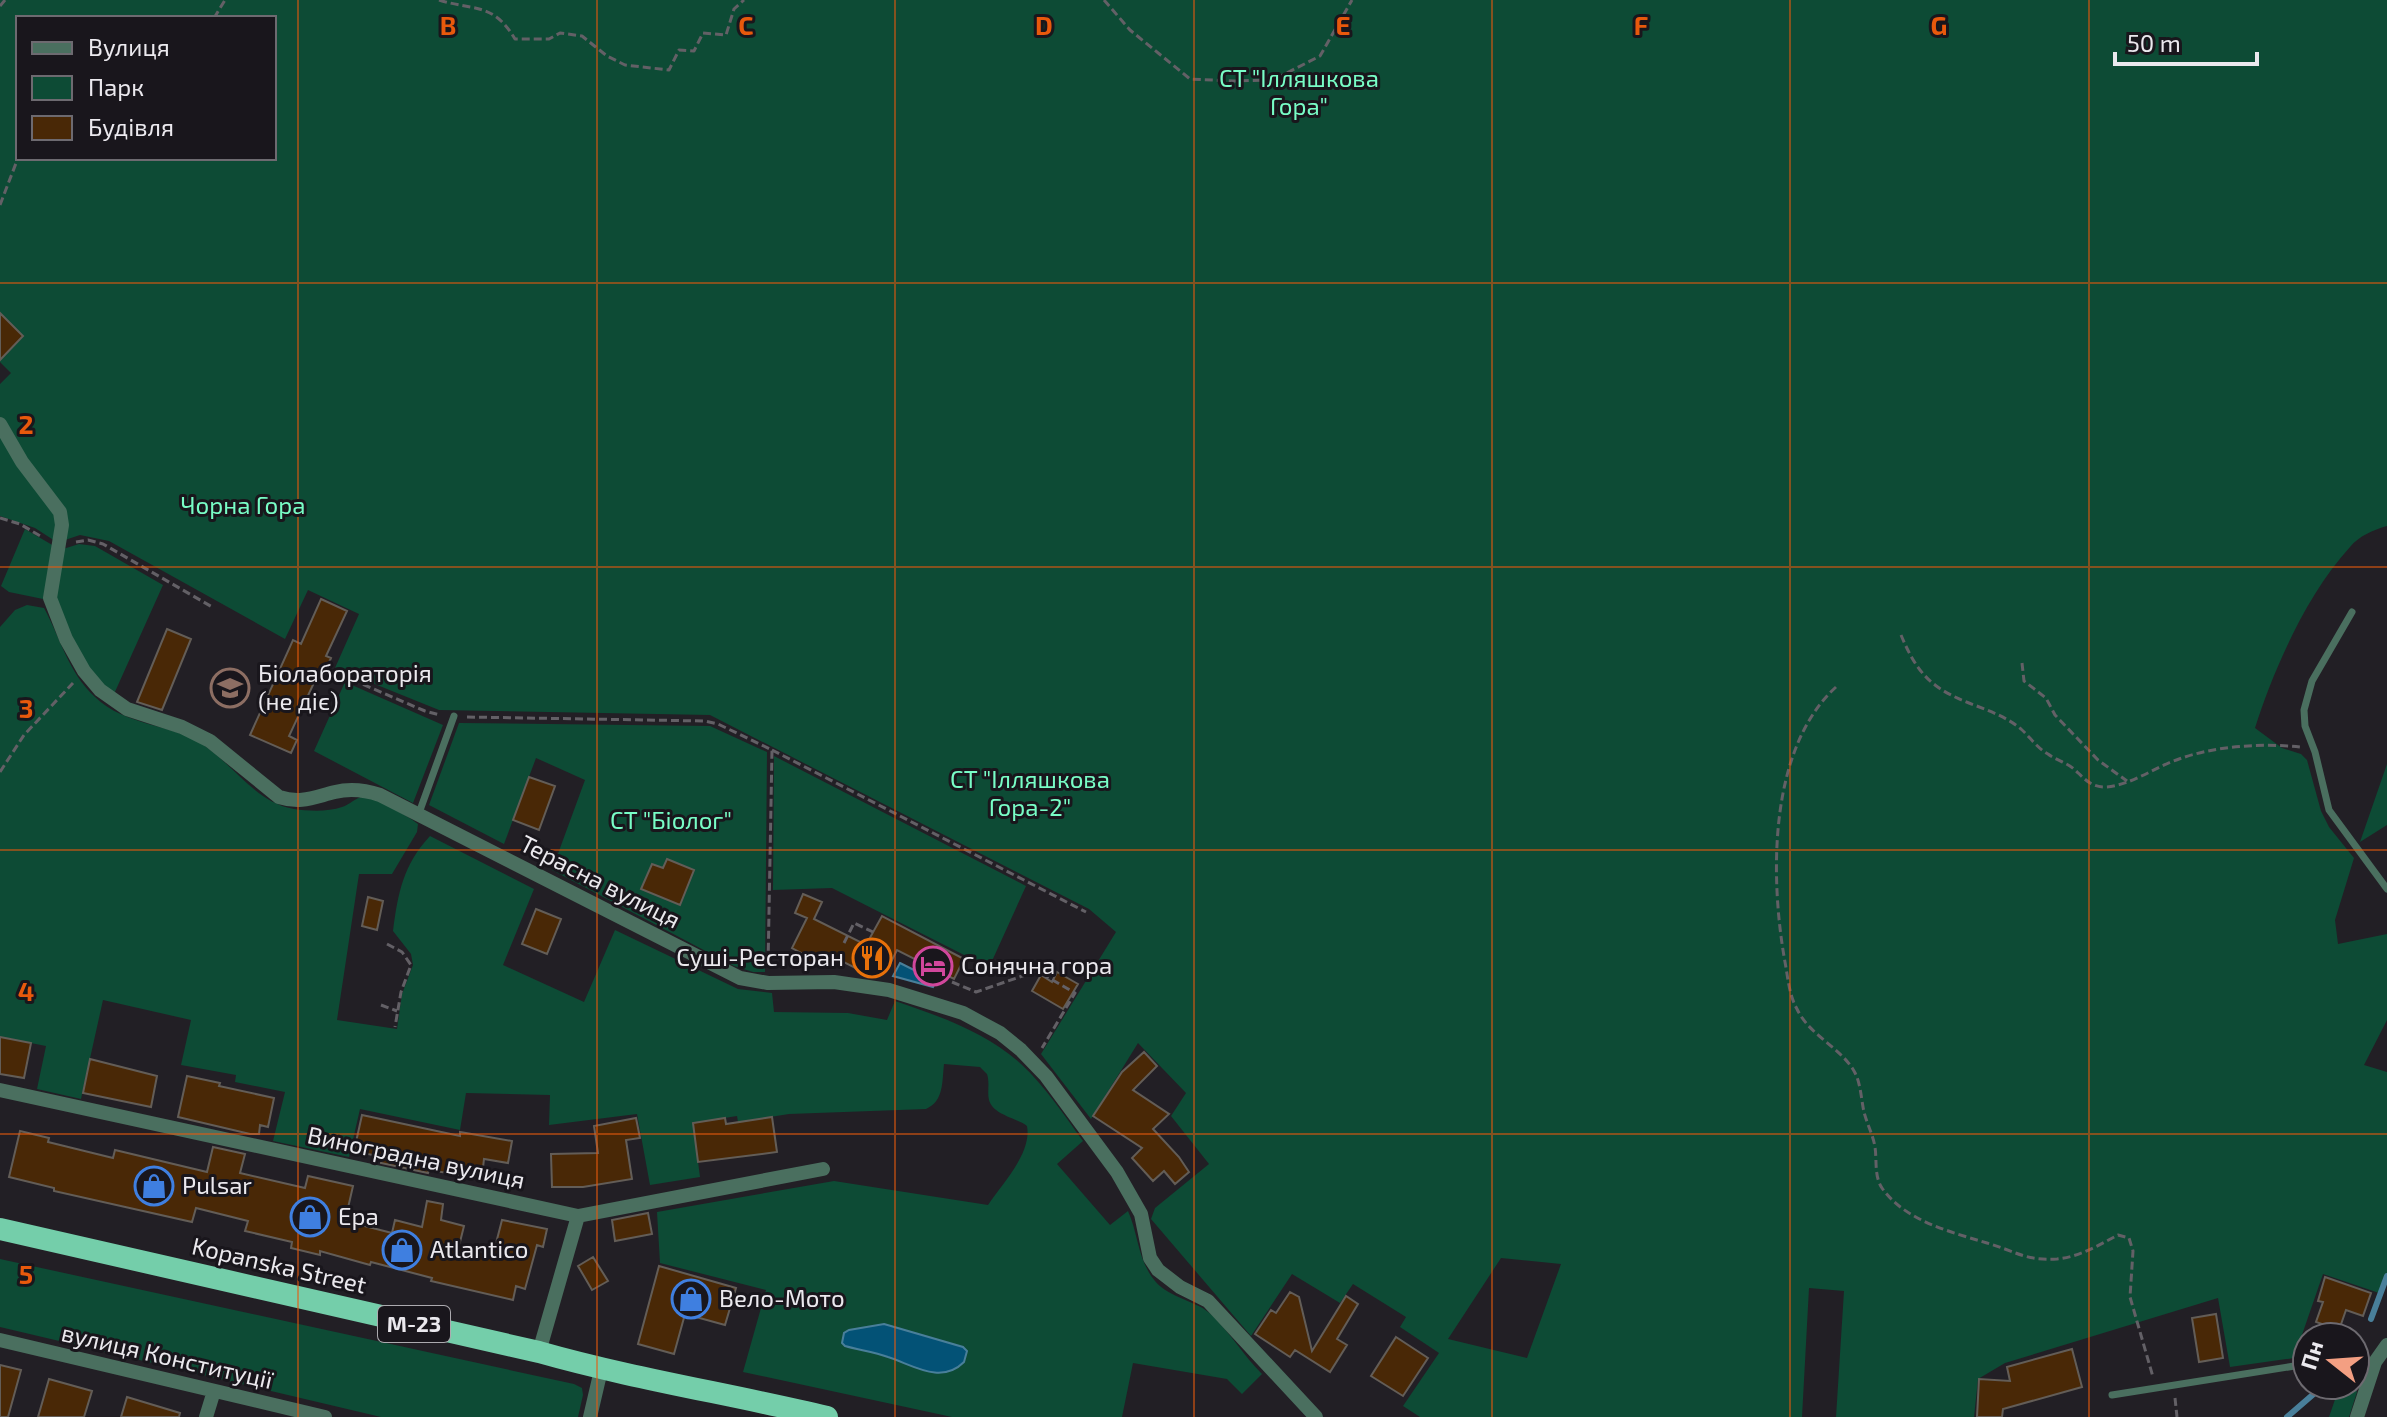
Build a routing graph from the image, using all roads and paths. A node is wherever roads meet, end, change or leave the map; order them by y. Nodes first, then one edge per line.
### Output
1 (5, 0) edge
2 (439, 0) edge
3 (744, 0) edge
4 (1104, 0) edge
5 (1352, 0) edge
6 (0, 6) edge
7 (17, 160) edge
8 (0, 205) edge
9 (0, 424) edge
10 (0, 518) edge
11 (59, 545) junction
12 (214, 608) dead end
13 (2352, 612) dead end
14 (1901, 635) dead end
15 (2022, 663) dead end
16 (84, 671) junction
17 (341, 675) dead end
18 (1836, 687) dead end
19 (454, 716) junction
20 (772, 750) junction
21 (2315, 752) junction
22 (0, 772) edge
23 (2127, 781) junction
24 (419, 813) junction
25 (2387, 889) edge
26 (1086, 912) dead end
27 (873, 932) dead end
28 (844, 943) dead end
29 (387, 944) dead end
30 (952, 982) dead end
31 (768, 983) junction
32 (381, 1005) dead end
33 (397, 1011) junction
34 (395, 1027) dead end
35 (1039, 1053) dead end
36 (0, 1090) edge
37 (823, 1169) dead end
38 (578, 1216) junction
39 (0, 1229) edge
40 (0, 1340) edge
41 (2387, 1345) edge
42 (539, 1352) junction
43 (2291, 1367) edge
44 (601, 1370) junction
45 (2371, 1374) edge
46 (2174, 1386) junction
47 (2156, 1389) junction
48 (214, 1391) junction
49 (2112, 1395) dead end
50 (206, 1417) edge
51 (325, 1417) edge
52 (590, 1417) edge
53 (827, 1417) edge
54 (1316, 1417) edge
55 (2177, 1417) edge

1 - 6 path
2 - 3 path
4 - 5 path
7 - 8 path
9 - 11 street, Терасна вулиця
10 - 11 path
11 - 12 path
11 - 16 street, Терасна вулиця
13 - 21 lane
14 - 23 path
15 - 23 path
16 - 22 path
16 - 24 street, Терасна вулиця
17 - 19 path
18 - 47 path
19 - 20 path
19 - 24 lane
20 - 26 path
20 - 31 path
21 - 23 path
21 - 25 lane
24 - 31 street, Терасна вулиця
27 - 28 path
29 - 33 path
30 - 35 path
31 - 54 street, Терасна вулиця
32 - 33 path
33 - 34 path
36 - 38 street, Виноградна вулиця
37 - 38 street, Виноградна вулиця
38 - 42 street
39 - 42 highway, Kopanska Street / М-23
40 - 48 street, вулиця Конституції
41 - 45 street
42 - 44 highway, Kopanska Street / М-23
43 - 46 lane
44 - 52 street
44 - 53 highway, Kopanska Street / М-23
46 - 47 lane
46 - 55 path
47 - 49 lane
48 - 50 street
48 - 51 street, вулиця Конституції

